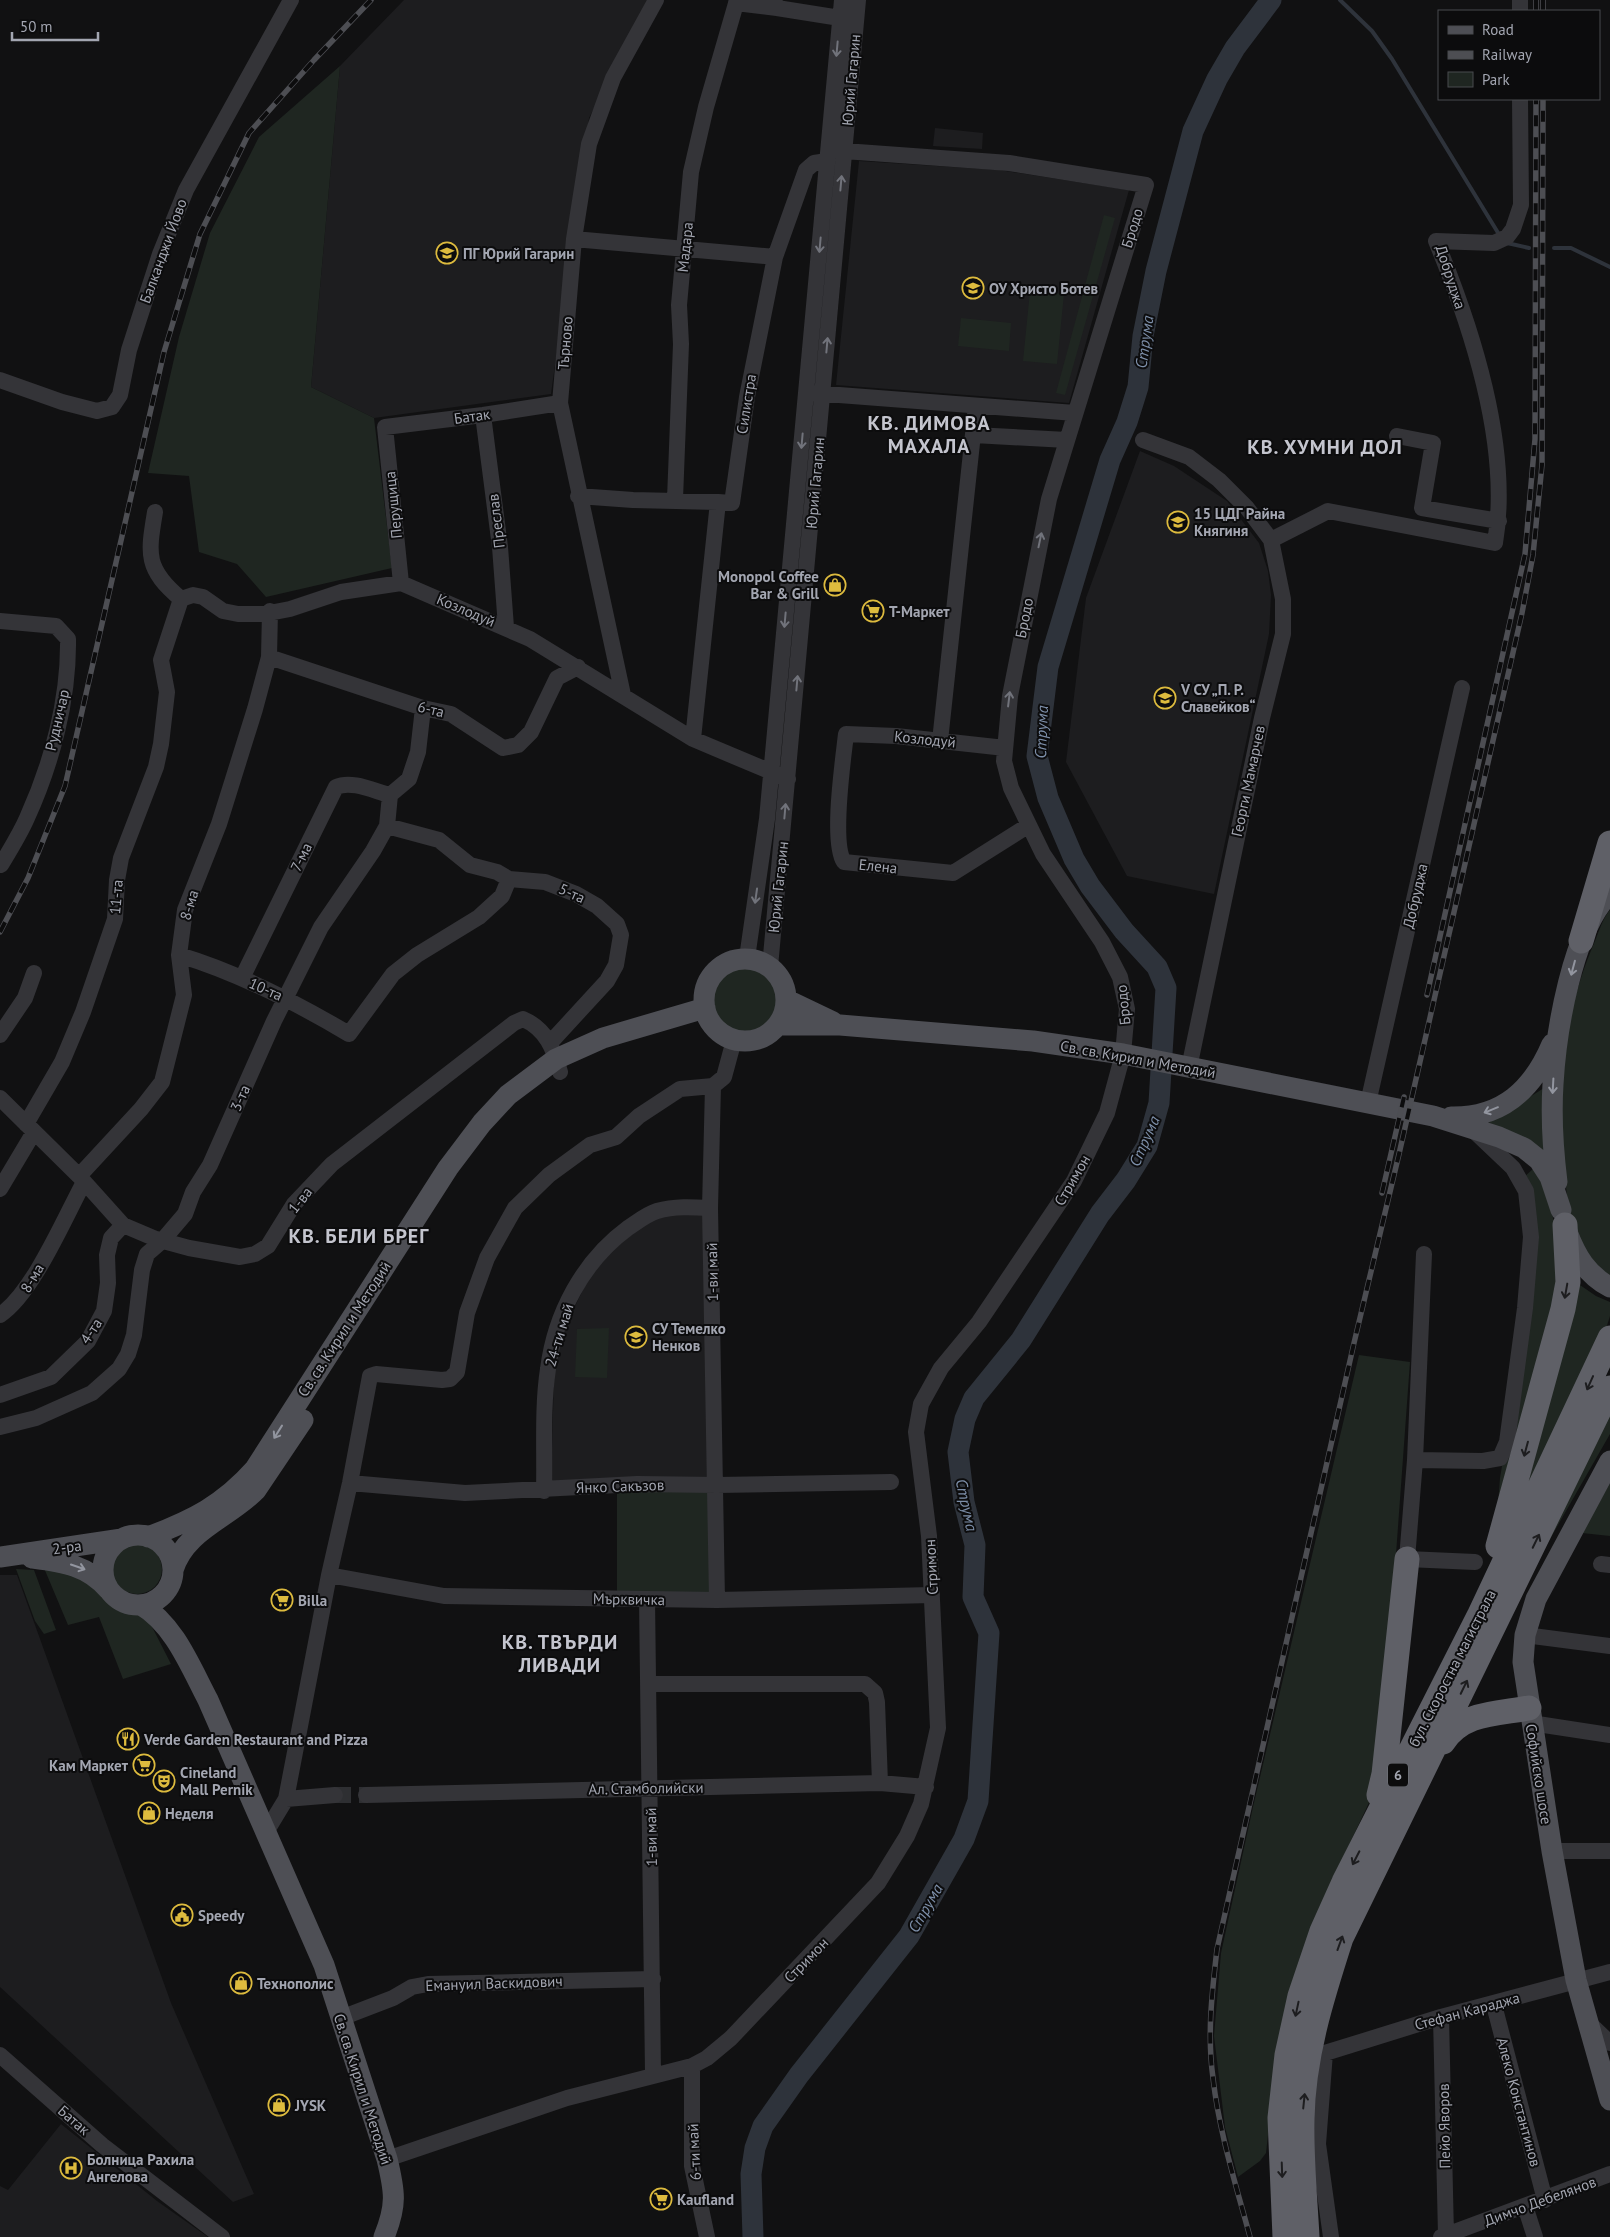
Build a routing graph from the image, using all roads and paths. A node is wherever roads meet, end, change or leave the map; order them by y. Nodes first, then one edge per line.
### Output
1 (291, 0) edge
2 (656, 0) edge
3 (842, 0) edge
4 (858, 0) edge
5 (736, 2) edge
6 (775, 4) edge
7 (840, 18) junction
8 (1520, 100) edge
9 (844, 151) junction
10 (827, 162) junction
11 (574, 239) junction
12 (685, 248) junction
13 (775, 257) junction
14 (0, 380) edge
15 (806, 392) junction
16 (823, 394) junction
17 (560, 402) junction
18 (976, 406) junction
19 (1075, 413) junction
20 (483, 415) junction
21 (385, 427) joint
22 (974, 434) junction
23 (1397, 436) dead end
24 (1067, 440) junction
25 (1143, 440) dead end
26 (578, 496) junction
27 (675, 499) junction
28 (718, 502) junction
29 (155, 512) dead end
30 (1499, 520) junction
31 (1271, 540) junction
32 (401, 583) junction
33 (181, 598) junction
34 (270, 611) junction
35 (0, 621) edge
36 (506, 628) junction
37 (0, 634) edge
38 (270, 657) junction
39 (578, 667) junction
40 (1462, 688) dead end
41 (623, 695) junction
42 (423, 708) junction
43 (846, 734) joint
44 (693, 739) junction
45 (940, 741) junction
46 (1005, 748) junction
47 (772, 771) junction
48 (788, 779) junction
49 (390, 795) junction
50 (1029, 825) junction
51 (388, 826) junction
52 (1610, 843) edge
53 (1, 865) edge
54 (509, 879) junction
55 (1610, 893) edge
56 (1581, 941) junction
57 (179, 954) junction
58 (747, 958) junction
59 (770, 967) junction
60 (34, 972) dead end
61 (242, 978) junction
62 (287, 998) junction
63 (786, 1000) junction
64 (708, 1015) junction
65 (1562, 1020) junction
66 (778, 1025) junction
67 (840, 1025) junction
68 (0, 1034) edge
69 (734, 1040) junction
70 (1128, 1049) junction
71 (555, 1058) junction
72 (1182, 1066) junction
73 (713, 1086) junction
74 (0, 1098) edge
75 (1368, 1104) junction
76 (1433, 1116) junction
77 (30, 1128) junction
78 (1471, 1128) junction
79 (82, 1179) junction
80 (0, 1189) edge
81 (710, 1208) junction
82 (1563, 1217) junction
83 (123, 1225) junction
84 (162, 1241) junction
85 (1424, 1254) dead end
86 (1610, 1287) edge
87 (0, 1314) edge
88 (1610, 1338) edge
89 (1610, 1388) edge
90 (0, 1395) edge
91 (0, 1427) edge
92 (1415, 1460) junction
93 (1610, 1462) edge
94 (891, 1482) dead end
95 (350, 1483) junction
96 (716, 1485) junction
97 (544, 1490) junction
98 (148, 1537) junction
99 (122, 1539) junction
100 (6, 1557) edge
101 (1407, 1559) junction
102 (1475, 1562) dead end
103 (172, 1575) junction
104 (328, 1575) junction
105 (109, 1590) junction
106 (932, 1595) junction
107 (647, 1599) junction
108 (717, 1600) junction
109 (141, 1605) junction
110 (1478, 1616) junction
111 (1525, 1635) junction
112 (176, 1642) junction
113 (1610, 1646) edge
114 (648, 1684) junction
115 (1530, 1716) junction
116 (1610, 1735) edge
117 (1421, 1776) junction
118 (880, 1783) junction
119 (926, 1787) junction
120 (650, 1788) junction
121 (366, 1794) tunnel mouth
122 (335, 1795) tunnel mouth
123 (286, 1800) junction
124 (1370, 1828) junction
125 (266, 1832) junction
126 (1610, 1850) edge
127 (1552, 1851) junction
128 (1610, 1972) edge
129 (653, 1979) junction
130 (1576, 1980) junction
131 (1494, 2005) junction
132 (1441, 2017) junction
133 (341, 2018) junction
134 (1587, 2020) junction
135 (1610, 2043) edge
136 (0, 2055) edge
137 (692, 2066) junction
138 (653, 2074) junction
139 (1610, 2100) edge
140 (387, 2160) junction
141 (1610, 2174) edge
142 (1545, 2200) junction
143 (1525, 2206) junction
144 (1327, 2236) edge
145 (1444, 2236) edge
146 (222, 2237) edge
147 (384, 2237) edge
148 (707, 2237) edge
149 (1285, 2237) edge
150 (1535, 2237) edge

1 - 14 street, Балканджи Йово
2 - 11 street, Търново
3 - 7 street, Юрий Гагарин
4 - 9 street, Юрий Гагарин
5 - 6 street
5 - 12 street, Мадара
6 - 7 street
7 -> 10 street, Юрий Гагарин
8 - 30 street, Добруджа
16 -> 9 street, Юрий Гагарин
9 - 19 street, Бродо
10 - 13 street
10 -> 15 street, Юрий Гагарин
11 - 12 street
11 - 17 street, Търново
12 - 13 street
12 - 27 street, Мадара
13 - 28 street, Силистра
15 - 16 street
15 -> 47 street, Юрий Гагарин
16 - 18 street
48 -> 16 street, Юрий Гагарин
17 - 20 street, Батак
17 - 26 street, Търново
18 - 19 street
18 - 22 street
19 - 24 street, Бродо
20 - 21 street, Батак
20 - 36 street, Преслав
21 - 32 street, Перущица
22 - 24 street
22 - 45 street
23 - 30 street
46 -> 24 street, Бродо
25 - 31 street, Георги Мамарчев
26 - 27 street
26 - 41 street, Търново
27 - 28 street
28 - 44 street
29 - 33 street
30 - 31 street, Добруджа
31 - 72 street, Георги Мамарчев
32 - 34 street
32 - 36 street, Козлодуй
33 - 34 street
33 - 77 street, 11-та
34 - 38 street, 8-ма
35 - 37 street
35 - 53 street, Рудничар
36 - 39 street, Козлодуй
38 - 42 street, 6-та
38 - 57 street, 8-ма
39 - 41 street, Козлодуй
39 - 42 street, 6-та
40 - 75 street, Добруджа
41 - 44 street, Козлодуй
42 - 49 street
43 - 45 street, Козлодуй
43 - 50 street, Елена
44 - 47 street, Козлодуй
45 - 46 street, Козлодуй
46 - 50 street, Бродо
47 - 48 street, Козлодуй
47 -> 58 street, Юрий Гагарин
59 -> 48 street, Юрий Гагарин
49 - 51 street, 3-та
49 - 61 street, 7-ма
50 - 70 street, Бродо
51 - 54 street, 5-та
51 - 62 street, 3-та
52 - 56 highway
54 - 62 street, 10-та
54 - 71 street, 5-та
55 - 56 main road
56 -> 65 main road
57 - 61 street, 10-та
57 - 79 street, 8-ма
58 - 59 main road
58 - 64 main road
59 - 63 main road
60 - 68 street
61 - 62 street, 10-та
62 - 84 street, 3-та
63 - 66 main road
63 - 67 main road, Св. св. Кирил и Методий
64 - 69 main road
64 - 71 main road, Св. св. Кирил и Методий
65 -> 76 main road, Св. св. Кирил и Методий
65 -> 82 main road
66 - 67 main road, Св. св. Кирил и Методий
66 - 69 main road
67 - 70 main road, Св. св. Кирил и Методий
69 - 73 street
70 - 72 main road, Св. св. Кирил и Методий
70 - 106 street, Стримон
71 - 84 street, 1-ва
71 -> 98 main road, Св. св. Кирил и Методий
71 - 103 main road, Св. св. Кирил и Методий
72 - 75 main road, Св. св. Кирил и Методий
73 - 81 street, 1-ви май
73 - 95 street
74 - 77 street, 1-ва
75 - 76 main road, Св. св. Кирил и Методий
76 - 78 main road, Св. св. Кирил и Методий
77 - 79 street, 1-ва
77 - 80 street, 11-та
78 - 82 main road, Св. св. Кирил и Методий
78 - 92 street
79 - 83 street, 1-ва
79 - 87 street, 8-ма
81 - 96 street, 1-ви май
81 - 97 street, 24-ти май
82 - 86 main road
82 -> 110 highway
83 - 84 street, 1-ва
83 - 90 street, 4-та
84 - 91 street, 3-та
85 - 92 street
88 -> 110 highway, бул. Скоростна магистрала / 6
117 -> 89 highway, бул. Скоростна магистрала / 6
92 - 101 street
93 - 111 main road, Софийско шосе
94 - 96 street, Янко Сакъзов
95 - 97 street, Янко Сакъзов
95 - 104 street
96 - 97 street, Янко Сакъзов
96 - 108 street, 1-ви май
98 - 99 main road
98 - 103 main road
99 - 100 main road, 2-ра
99 - 105 main road
100 -> 105 main road, 2-ра
101 - 102 street
101 - 124 highway
103 - 109 main road
103 - 112 main road, Св. св. Кирил и Методий
104 - 107 street, Мърквичка
104 - 123 street
105 - 109 main road
106 - 108 street, Мърквичка
106 - 119 street, Стримон
107 - 108 street, Мърквичка
107 - 114 street, 1-ви май
109 - 112 main road, Св. св. Кирил и Методий
110 - 124 highway, бул. Скоростна магистрала / 6
111 - 113 street
111 - 115 main road, Софийско шосе
112 - 125 main road, Св. св. Кирил и Методий
114 - 118 street
114 - 120 street, 1-ви май
115 - 116 street
115 - 117 highway
115 - 127 main road, Софийско шосе
144 -> 117 highway, бул. Скоростна магистрала / 6
118 - 119 street, Ал. Стамболийски
118 - 120 street, Ал. Стамболийски
119 - 137 street, Стримон
120 - 121 street, Ал. Стамболийски
120 - 129 street, 1-ви май
122 - 123 street
123 - 125 street
124 -> 149 highway, бул. Скоростна магистрала / 6
125 - 133 main road, Св. св. Кирил и Методий
126 - 127 street
127 - 130 main road, Софийско шосе
128 - 130 street, Стефан Караджа
129 - 133 street, Емануил Васкидович
129 - 138 street, 1-ви май
130 - 131 street, Стефан Караджа
130 - 134 main road, Софийско шосе
131 - 132 street, Стефан Караджа
131 - 142 street, Алеко Константинов
132 - 144 street, Стефан Караджа
132 - 145 street, Пейо Яворов
133 - 140 main road, Св. св. Кирил и Методий
134 - 135 street
134 - 139 main road, Софийско шосе
136 - 146 street, Батак
137 - 138 street
137 - 148 street, 6-ти май
138 - 140 street
140 - 147 main road, Св. св. Кирил и Методий
141 - 142 street, Димчо Дебелянов
142 - 143 street, Димчо Дебелянов
143 - 145 street, Димчо Дебелянов
143 - 150 street

